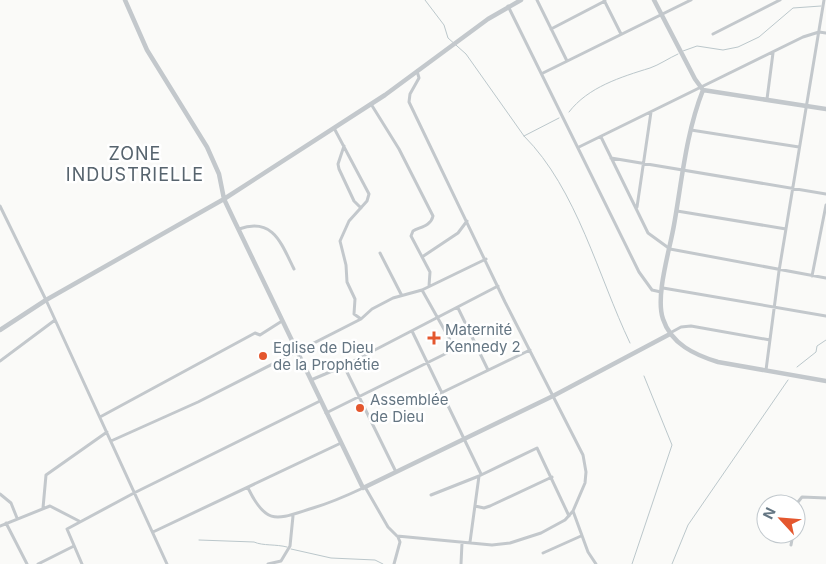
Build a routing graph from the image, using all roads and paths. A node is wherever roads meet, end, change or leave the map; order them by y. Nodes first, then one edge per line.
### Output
1 (125, 0) edge
2 (505, 0) edge
3 (521, 0) edge
4 (537, 0) edge
5 (604, 0) edge
6 (654, 0) edge
7 (691, 0) edge
8 (780, 0) edge
9 (824, 0) edge
10 (508, 6) junction
11 (661, 14) junction
12 (551, 29) junction
13 (819, 32) junction
14 (826, 33) edge
15 (621, 34) junction
16 (712, 34) dead end
17 (773, 53) junction
18 (567, 61) junction
19 (418, 71) junction
20 (543, 74) junction
21 (701, 89) junction
22 (767, 100) junction
23 (371, 104) junction
24 (806, 106) junction
25 (826, 109) edge
26 (651, 112) junction
27 (333, 128) junction
28 (691, 130) junction
29 (600, 137) junction
30 (344, 145) junction
31 (579, 147) junction
32 (799, 147) junction
33 (611, 158) junction
34 (644, 164) junction
35 (684, 170) junction
36 (792, 189) junction
37 (826, 194) edge
38 (224, 199) junction
39 (826, 205) edge
40 (0, 206) edge
41 (361, 208) junction
42 (636, 208) junction
43 (677, 211) junction
44 (467, 221) junction
45 (238, 229) junction
46 (786, 229) junction
47 (670, 249) junction
48 (380, 253) dead end
49 (422, 257) junction
50 (486, 259) junction
51 (294, 269) dead end
52 (779, 271) junction
53 (812, 276) junction
54 (826, 278) edge
55 (429, 286) junction
56 (498, 286) junction
57 (422, 290) junction
58 (662, 290) junction
59 (401, 294) junction
60 (46, 300) junction
61 (458, 308) junction
62 (774, 308) junction
63 (826, 316) edge
64 (438, 318) junction
65 (361, 319) junction
66 (55, 320) junction
67 (282, 321) junction
68 (0, 330) edge
69 (412, 331) junction
70 (670, 334) junction
71 (770, 340) junction
72 (530, 350) junction
73 (296, 351) junction
74 (0, 361) edge
75 (427, 362) junction
76 (344, 366) junction
77 (488, 370) junction
78 (766, 370) junction
79 (311, 381) junction
80 (826, 381) edge
81 (441, 393) junction
82 (359, 396) junction
83 (553, 396) junction
84 (320, 401) junction
85 (326, 413) junction
86 (100, 417) junction
87 (108, 432) junction
88 (462, 438) junction
89 (112, 441) junction
90 (341, 443) junction
91 (396, 472) junction
92 (480, 475) junction
93 (552, 476) junction
94 (248, 488) junction
95 (364, 488) junction
96 (134, 492) junction
97 (0, 494) edge
98 (431, 495) dead end
99 (806, 497) edge
100 (826, 498) edge
101 (475, 506) junction
102 (43, 508) junction
103 (573, 511) junction
104 (293, 516) junction
105 (569, 517) junction
106 (17, 518) junction
107 (79, 522) junction
108 (6, 523) junction
109 (0, 526) edge
110 (153, 532) junction
111 (397, 536) junction
112 (582, 536) junction
113 (462, 543) junction
114 (470, 543) junction
115 (74, 546) junction
116 (543, 553) dead end
117 (396, 559) junction
118 (27, 564) edge
119 (38, 564) edge
120 (82, 564) edge
121 (167, 564) edge
122 (268, 564) edge
123 (394, 564) edge
124 (398, 564) edge
125 (461, 564) edge
126 (596, 564) edge

1 - 38 street
2 - 10 street
3 - 10 street
4 - 12 street
5 - 12 street
5 - 15 street
6 - 11 street
7 - 11 street
8 - 16 street
9 - 13 street
10 - 19 street
10 - 20 street
11 - 15 street
11 - 21 street
12 - 18 street
13 - 14 street
13 - 17 street
13 - 24 street
15 - 18 street
17 - 21 street
17 - 22 street
18 - 20 street
19 - 23 street
19 - 44 street
20 - 31 street
21 - 22 street
21 - 26 street
21 - 28 street
22 - 24 street
23 - 27 street
23 - 49 street
24 - 25 street
24 - 32 street
26 - 29 street
26 - 34 street
27 - 30 street
27 - 38 street
28 - 32 street
28 - 35 street
29 - 31 street
29 - 33 street
30 - 41 street
30 - 41 street
31 - 58 street
32 - 36 street
33 - 34 street
33 - 42 street
34 - 35 street
34 - 42 street
35 - 36 street
35 - 43 street
36 - 37 street
36 - 46 street
38 - 45 street
38 - 60 street
39 - 53 street
40 - 60 street
41 - 65 street
42 - 47 street
43 - 46 street
43 - 47 street
44 - 49 street
44 - 50 street
45 - 51 street
45 - 67 street
46 - 52 street
47 - 52 street
47 - 58 street
48 - 59 street
49 - 55 street
50 - 55 street
50 - 56 street
52 - 53 street
52 - 62 street
53 - 54 street
55 - 57 street
56 - 61 street
56 - 72 street
57 - 59 street
57 - 64 street
58 - 62 street
58 - 70 street
59 - 65 street
60 - 66 street
60 - 68 street
61 - 64 street
61 - 77 street
62 - 63 street
62 - 71 street
64 - 69 street
64 - 75 street
65 - 73 street
66 - 74 street
66 - 86 street
67 - 73 street
67 - 86 street
69 - 75 street
69 - 76 street
70 - 71 street
70 - 78 street
70 - 83 street
71 - 78 street
72 - 77 street
72 - 83 street
73 - 79 street
73 - 89 street
75 - 81 street
75 - 82 street
76 - 79 street
76 - 82 street
77 - 81 street
78 - 80 street
79 - 84 street
81 - 88 street
82 - 85 street
82 - 91 street
83 - 88 street
83 - 103 street
84 - 85 street
84 - 96 street
85 - 90 street
86 - 87 street
87 - 89 street
87 - 102 street
88 - 91 street
88 - 92 street
89 - 96 street
90 - 94 street
90 - 95 street
91 - 95 street
92 - 93 street
92 - 98 street
92 - 101 street
93 - 101 street
93 - 105 street
94 - 104 street
94 - 110 street
95 - 104 street
95 - 111 street
96 - 107 street
96 - 110 street
97 - 106 street
99 - 100 street
101 - 114 street
102 - 106 street
102 - 107 street
103 - 105 street
103 - 112 street
104 - 122 street
105 - 114 street
106 - 108 street
107 - 115 street
108 - 109 street
108 - 118 street
110 - 121 street
111 - 113 street
111 - 117 street
112 - 116 street
112 - 126 street
113 - 114 street
113 - 125 street
115 - 119 street
115 - 120 street
117 - 123 street
117 - 124 street

